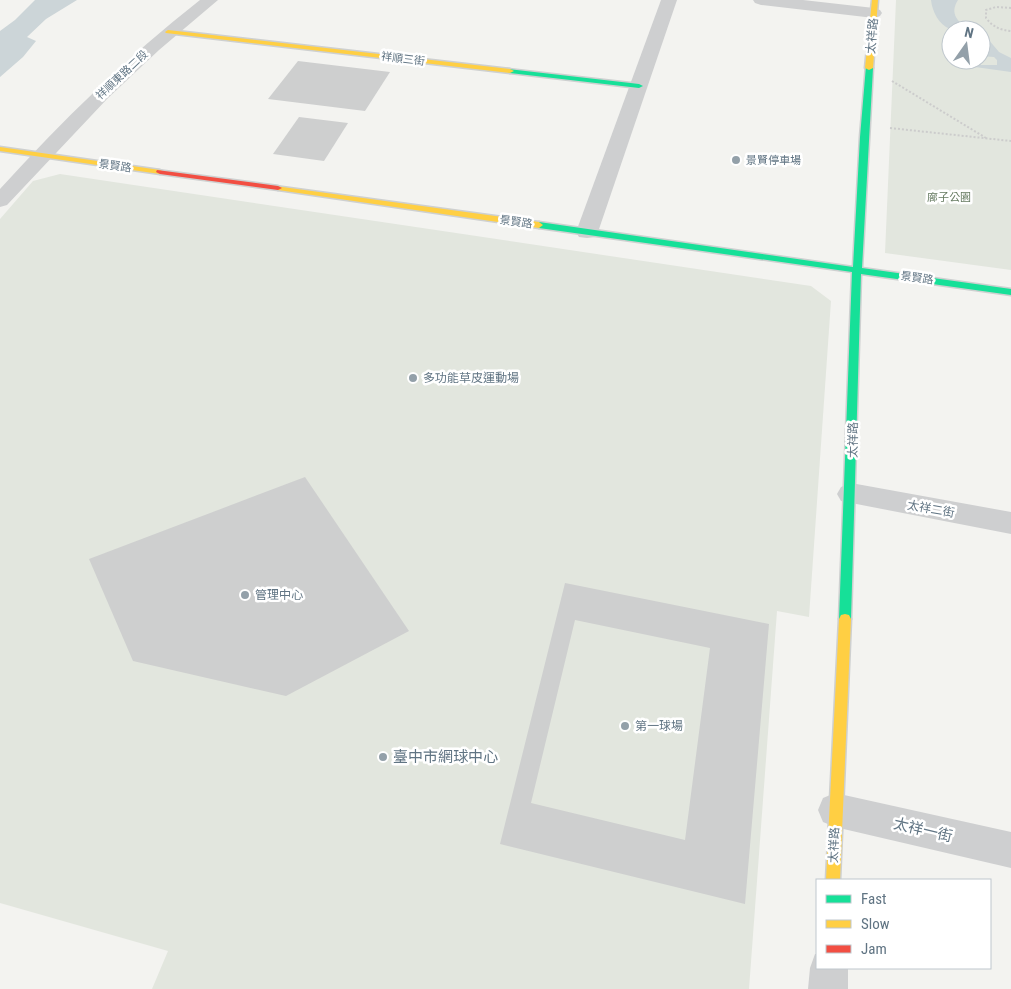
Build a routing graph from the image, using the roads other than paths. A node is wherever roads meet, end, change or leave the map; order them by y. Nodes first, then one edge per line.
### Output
1 (210, 0) edge
2 (669, 0) edge
3 (761, 0) edge
4 (874, 7) edge
5 (168, 32) junction
6 (639, 86) junction
7 (0, 149) edge
8 (31, 154) junction
9 (0, 201) edge
10 (587, 232) junction
11 (857, 269) junction
12 (1011, 292) edge
13 (851, 494) junction
14 (1011, 523) edge
15 (835, 810) junction
16 (1011, 850) edge
17 (832, 879) edge
18 (829, 969) edge
19 (828, 989) edge

1 - 5 street, 祥順東路二段
2 - 6 street
3 - 4 street
4 - 11 street, 太祥路
5 - 6 street, 祥順三街
5 - 8 street, 祥順東路二段
6 - 10 street
7 - 8 street, 景賢路
8 - 9 street, 祥順東路二段
8 - 10 street, 景賢路
10 - 11 street, 景賢路
11 - 12 street, 景賢路
11 - 13 street, 太祥路
13 - 14 street, 太祥二街
13 - 15 street, 太祥路
15 - 16 street, 太祥一街
15 - 17 street, 太祥路
18 - 19 street

